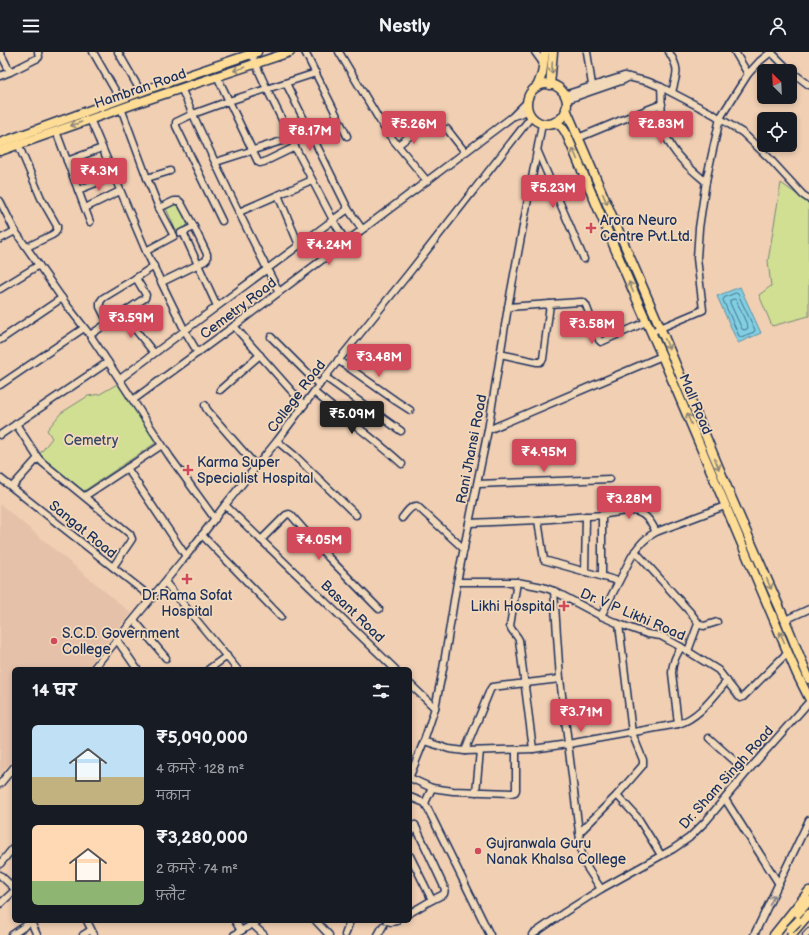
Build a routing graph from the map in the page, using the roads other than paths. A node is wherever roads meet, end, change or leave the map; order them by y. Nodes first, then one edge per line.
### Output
1 (0, 52) edge
2 (38, 52) edge
3 (93, 52) edge
4 (118, 52) edge
5 (290, 52) edge
6 (305, 52) edge
7 (340, 52) edge
8 (536, 52) edge
9 (545, 52) edge
10 (553, 52) edge
11 (587, 52) edge
12 (669, 52) edge
13 (735, 52) edge
14 (771, 52) edge
15 (254, 53) edge
16 (543, 63) junction
17 (255, 64) junction
18 (10, 72) junction
19 (316, 73) junction
20 (748, 74) junction
21 (0, 76) edge
22 (217, 76) junction
23 (629, 77) junction
24 (286, 83) junction
25 (550, 85) junction
26 (592, 85) junction
27 (809, 85) edge
28 (537, 87) junction
29 (661, 87) junction
30 (181, 88) junction
31 (267, 89) junction
32 (141, 92) junction
33 (672, 92) junction
34 (120, 99) junction
35 (229, 101) junction
36 (566, 101) junction
37 (527, 102) junction
38 (662, 104) junction
39 (120, 108) junction
40 (193, 114) junction
41 (529, 114) junction
42 (512, 117) junction
43 (720, 118) junction
44 (90, 119) junction
45 (555, 122) junction
46 (542, 124) junction
47 (419, 129) dead end
48 (447, 129) dead end
49 (56, 131) junction
50 (347, 136) dead end
51 (291, 138) junction
52 (578, 138) junction
53 (0, 143) edge
54 (18, 144) junction
55 (398, 145) junction
56 (295, 147) junction
57 (102, 148) junction
58 (0, 150) edge
59 (252, 150) junction
60 (465, 152) junction
61 (538, 152) junction
62 (67, 161) junction
63 (216, 162) junction
64 (170, 171) dead end
65 (114, 176) junction
66 (147, 178) junction
67 (312, 180) junction
68 (426, 181) junction
69 (706, 182) junction
70 (78, 190) junction
71 (120, 191) junction
72 (278, 195) junction
73 (809, 199) edge
74 (0, 201) edge
75 (85, 208) junction
76 (159, 208) junction
77 (348, 209) junction
78 (2, 211) edge
79 (239, 212) junction
80 (333, 220) junction
81 (222, 221) dead end
82 (90, 222) dead end
83 (194, 227) junction
84 (362, 230) junction
85 (15, 231) junction
86 (183, 232) junction
87 (174, 236) junction
88 (0, 239) edge
89 (346, 242) junction
90 (299, 245) junction
91 (27, 248) junction
92 (146, 251) junction
93 (584, 259) dead end
94 (39, 265) junction
95 (197, 265) junction
96 (154, 266) junction
97 (267, 269) junction
98 (136, 278) junction
99 (162, 282) junction
100 (0, 289) edge
101 (279, 292) junction
102 (62, 298) junction
103 (550, 304) junction
104 (217, 306) junction
105 (508, 307) junction
106 (123, 314) junction
107 (646, 322) junction
108 (108, 323) junction
109 (234, 326) junction
110 (84, 328) junction
111 (660, 328) junction
112 (185, 331) junction
113 (651, 332) junction
114 (90, 335) junction
115 (271, 337) dead end
116 (0, 340) edge
117 (154, 353) junction
118 (198, 353) junction
119 (500, 354) junction
120 (260, 355) junction
121 (662, 356) junction
122 (338, 360) junction
123 (108, 362) junction
124 (325, 377) junction
125 (120, 379) junction
126 (0, 385) edge
127 (319, 385) junction
128 (220, 390) dead end
129 (314, 392) junction
130 (133, 400) junction
131 (205, 405) dead end
132 (304, 405) junction
133 (410, 410) dead end
134 (16, 424) junction
135 (0, 426) edge
136 (488, 430) junction
137 (401, 432) dead end
138 (2, 433) edge
139 (277, 441) junction
140 (162, 445) junction
141 (38, 458) junction
142 (402, 464) dead end
143 (256, 466) junction
144 (127, 468) junction
145 (0, 478) edge
146 (610, 479) dead end
147 (478, 484) junction
148 (12, 487) junction
149 (85, 496) junction
150 (225, 505) junction
151 (726, 506) junction
152 (356, 515) dead end
153 (602, 515) junction
154 (586, 516) junction
155 (402, 518) dead end
156 (215, 519) junction
157 (538, 520) junction
158 (469, 523) junction
159 (656, 532) junction
160 (202, 536) junction
161 (261, 540) junction
162 (464, 549) junction
163 (635, 551) junction
164 (186, 556) junction
165 (112, 567) junction
166 (584, 572) junction
167 (602, 577) junction
168 (618, 581) junction
169 (165, 582) junction
170 (457, 582) junction
171 (517, 582) junction
172 (554, 591) junction
173 (152, 598) junction
174 (378, 609) dead end
175 (809, 609) edge
176 (601, 616) junction
177 (281, 617) dead end
178 (134, 620) junction
179 (785, 620) junction
180 (717, 622) dead end
181 (619, 624) junction
182 (698, 624) junction
183 (117, 640) junction
184 (681, 647) junction
185 (688, 651) junction
186 (788, 652) junction
187 (227, 656) junction
188 (166, 658) dead end
189 (95, 667) edge
190 (136, 667) edge
191 (212, 667) edge
192 (235, 667) edge
193 (393, 667) edge
194 (560, 679) junction
195 (809, 679) edge
196 (727, 681) junction
197 (524, 683) junction
198 (412, 686) edge
199 (809, 698) edge
200 (809, 702) edge
201 (435, 708) junction
202 (678, 724) junction
203 (632, 732) junction
204 (708, 738) dead end
205 (424, 741) junction
206 (568, 744) junction
207 (533, 749) junction
208 (516, 750) junction
209 (465, 751) junction
210 (480, 751) junction
211 (12, 771) edge
212 (412, 772) edge
213 (747, 772) junction
214 (412, 778) edge
215 (0, 784) edge
216 (432, 788) junction
217 (476, 792) junction
218 (617, 795) junction
219 (412, 798) edge
220 (725, 799) junction
221 (425, 802) junction
222 (809, 820) edge
223 (412, 832) edge
224 (579, 833) junction
225 (12, 849) edge
226 (661, 855) junction
227 (412, 860) edge
228 (0, 864) edge
229 (0, 875) edge
230 (779, 884) junction
231 (12, 888) edge
232 (601, 889) junction
233 (809, 891) edge
234 (12, 892) edge
235 (432, 900) junction
236 (809, 901) edge
237 (0, 904) edge
238 (809, 907) edge
239 (412, 912) edge
240 (809, 914) edge
241 (29, 923) edge
242 (31, 923) edge
243 (87, 923) edge
244 (236, 923) edge
245 (255, 923) edge
246 (318, 923) edge
247 (324, 923) edge
248 (349, 923) edge
249 (383, 926) dead end
250 (791, 926) edge
251 (322, 927) junction
252 (241, 931) junction
253 (93, 932) edge
254 (809, 932) edge
255 (534, 934) edge
256 (12, 935) edge
257 (37, 935) edge
258 (83, 935) edge
259 (234, 935) edge
260 (264, 935) edge
261 (329, 935) edge
262 (345, 935) edge
263 (378, 935) edge
264 (490, 935) edge
265 (754, 935) edge
266 (774, 935) edge
267 (780, 935) edge
268 (806, 935) edge

1 - 18 street
2 - 18 street
3 - 34 street
4 - 32 street
5 - 17 main road, Hambran Road
6 - 19 street
7 - 55 street
8 - 16 street
9 - 16 main road
10 -> 25 main road
11 - 26 street
12 - 33 street
13 - 20 street
14 - 20 street
14 - 27 street
15 - 17 street
15 - 32 main road, Hambran Road
16 - 28 main road
17 -> 22 main road, Hambran Road
17 - 31 street
18 - 21 street
19 - 24 street
19 - 50 street
20 - 43 street
22 - 30 main road, Hambran Road
22 - 35 street
23 - 26 street
23 - 29 street
23 - 36 street
24 - 31 street
24 - 77 street
25 - 28 main road
25 - 36 main road
26 - 36 street
28 - 37 main road
29 - 33 street
29 - 38 street
30 - 39 main road, Hambran Road
30 - 40 street
31 - 35 street
31 - 51 street
32 - 34 main road, Hambran Road
33 - 43 street
34 - 53 main road, Hambran Road
35 - 40 street
35 - 59 street
36 - 45 main road
36 - 52 main road, Mall Road
37 - 41 main road
37 - 42 street, Cemetry Road
38 - 52 street
38 - 69 street
39 - 44 main road, Hambran Road
39 - 66 street
40 - 63 street
40 - 81 street
41 - 42 street
41 - 46 main road
41 - 122 street, College Road
42 - 60 street, Cemetry Road
43 - 69 street
43 - 73 street
44 -> 49 main road, Hambran Road
44 - 57 street
45 - 46 main road
107 -> 45 main road, Mall Road
46 - 61 street, Rani Jhansi Road
47 - 55 street
48 - 60 street
49 - 54 main road, Hambran Road
49 - 62 street
51 - 56 street
51 - 59 street
52 -> 111 main road, Mall Road
54 - 58 main road, Hambran Road
54 - 91 street
55 - 68 street
56 - 59 street
56 - 67 street
57 - 62 street
57 - 65 street
59 - 63 street
60 - 68 street, Cemetry Road
61 - 93 street
61 - 105 street, Rani Jhansi Road
62 - 70 street
63 - 79 street
64 - 66 street
65 - 70 street
65 - 71 street
66 - 76 street
67 - 72 street
67 - 80 street
68 - 84 street, Cemetry Road
69 - 111 street
70 - 75 street
71 - 75 street
71 - 92 street
72 - 79 street
72 - 90 street
74 - 78 street
75 - 82 street
76 - 83 street
76 - 87 street
77 - 80 street
77 - 84 street
78 - 85 street
79 - 97 street
80 - 89 street
80 - 90 street
83 - 86 street
83 - 95 street
84 - 89 street, Cemetry Road
85 - 88 street
85 - 91 street
86 - 87 street
86 - 95 street
87 - 92 street
89 - 101 street, Cemetry Road
90 - 97 street
91 - 94 street
92 - 96 street
94 - 100 street
94 - 102 street
95 - 99 street
95 - 104 street
96 - 98 street
96 - 99 street
97 - 101 street
97 - 104 street
98 - 106 street
98 - 108 street
99 - 112 street
101 - 109 street, Cemetry Road
102 - 110 street
102 - 116 street
103 - 105 street
103 - 107 street
103 - 119 street
104 - 112 street
105 - 119 street, Rani Jhansi Road
106 - 108 street
106 - 117 street
107 - 113 main road, Mall Road
108 - 114 street
109 - 118 street, Cemetry Road
109 - 120 street
110 - 114 street
110 - 126 street
111 - 113 street
111 -> 179 main road, Mall Road
112 - 117 street
112 - 118 street
113 - 121 main road, Mall Road
114 - 123 street
115 - 127 street
117 - 125 street
118 - 130 street, Cemetry Road
119 - 136 street, Rani Jhansi Road
120 - 128 street
120 - 132 street
121 - 136 street
151 -> 121 main road, Mall Road
122 - 124 street, College Road
122 - 133 street
123 - 125 street
123 - 134 street
124 - 127 street, College Road
124 - 137 street
125 - 130 street
127 - 129 street, College Road
129 - 132 street, College Road
129 - 142 street
130 - 140 street
131 - 143 street
132 - 139 street, College Road
134 - 138 street
134 - 141 street
135 - 138 street
136 - 147 street, Rani Jhansi Road
139 - 143 street, College Road
139 - 152 street
140 - 144 street
140 - 156 street
141 - 148 street
141 - 149 street
143 - 150 street, College Road
144 - 149 street
144 - 164 street
145 - 148 street, Sangat Road
146 - 147 street
147 - 158 street, Rani Jhansi Road
148 - 165 street, Sangat Road
149 - 165 street
150 - 156 street, College Road
150 - 161 street, Basant Road
151 - 159 street
186 -> 151 main road, Mall Road
153 - 154 street
153 - 159 street
153 - 167 street
154 - 157 street
154 - 166 street
155 - 162 street
156 - 160 street, College Road
157 - 158 street
157 - 166 street
158 - 162 street, Rani Jhansi Road
159 - 163 street
160 - 164 street, College Road
160 - 177 street
161 - 174 street
161 - 193 street, Basant Road
162 - 170 street, Rani Jhansi Road
163 - 168 street
163 - 182 street
164 - 169 street, College Road
165 - 173 street, Sangat Road
166 - 167 street
167 - 168 street
168 - 176 street
169 - 173 street, College Road
169 - 187 street
170 - 171 street, Dr. V P Likhi Road
170 - 201 street, Rani Jhansi Road
171 - 172 street, Dr. V P Likhi Road
171 - 197 street
172 - 176 street, Dr. V P Likhi Road
172 - 194 street
173 - 178 street, College Road
175 - 179 street
176 - 181 street, Dr. V P Likhi Road
178 - 183 street, College Road
178 - 188 street
179 - 195 main road, Mall Road
180 - 182 street
181 - 184 street, Dr. V P Likhi Road
181 - 203 street
182 - 185 street
183 - 189 street, College Road
183 - 190 street
184 - 185 street, Dr. V P Likhi Road
184 - 202 street
185 - 196 street, Dr. V P Likhi Road
186 - 196 street, Dr. V P Likhi Road
186 - 199 main road, Mall Road
187 - 191 street
187 - 192 street
194 - 197 street
194 - 206 street
196 - 202 street
197 - 207 street
197 - 209 street
198 - 201 street
200 - 213 street, Dr. Sham Singh Road
201 - 205 street, Rani Jhansi Road
202 - 203 street
203 - 206 street
203 - 218 street
204 - 213 street
205 - 209 street
205 - 212 street, Rani Jhansi Road
206 - 207 street
206 - 224 street
207 - 208 street
208 - 210 street
208 - 217 street
209 - 210 street
210 - 217 street
211 - 215 street
213 - 220 street, Dr. Sham Singh Road
214 - 216 street
216 - 217 street
216 - 221 street
218 - 224 street
218 - 226 street
219 - 221 street
220 - 226 street, Dr. Sham Singh Road
220 - 230 street
221 - 264 street
222 - 230 street
223 - 235 street
224 - 232 street
225 - 228 street
226 - 232 street, Dr. Sham Singh Road
227 - 235 street
229 - 231 street
265 -> 230 street
232 - 255 street, Dr. Sham Singh Road
233 - 250 main road
234 - 237 street
235 - 239 street
236 - 250 main road
238 - 250 main road
240 - 250 main road
241 - 256 street
242 - 257 street
243 - 253 street
244 - 252 street
245 - 252 street
245 - 260 street
246 - 251 street
247 - 251 street
248 - 262 street
249 - 263 street
250 - 266 main road
250 - 267 main road
251 - 261 street
252 - 259 street
253 - 258 street
254 - 268 street

